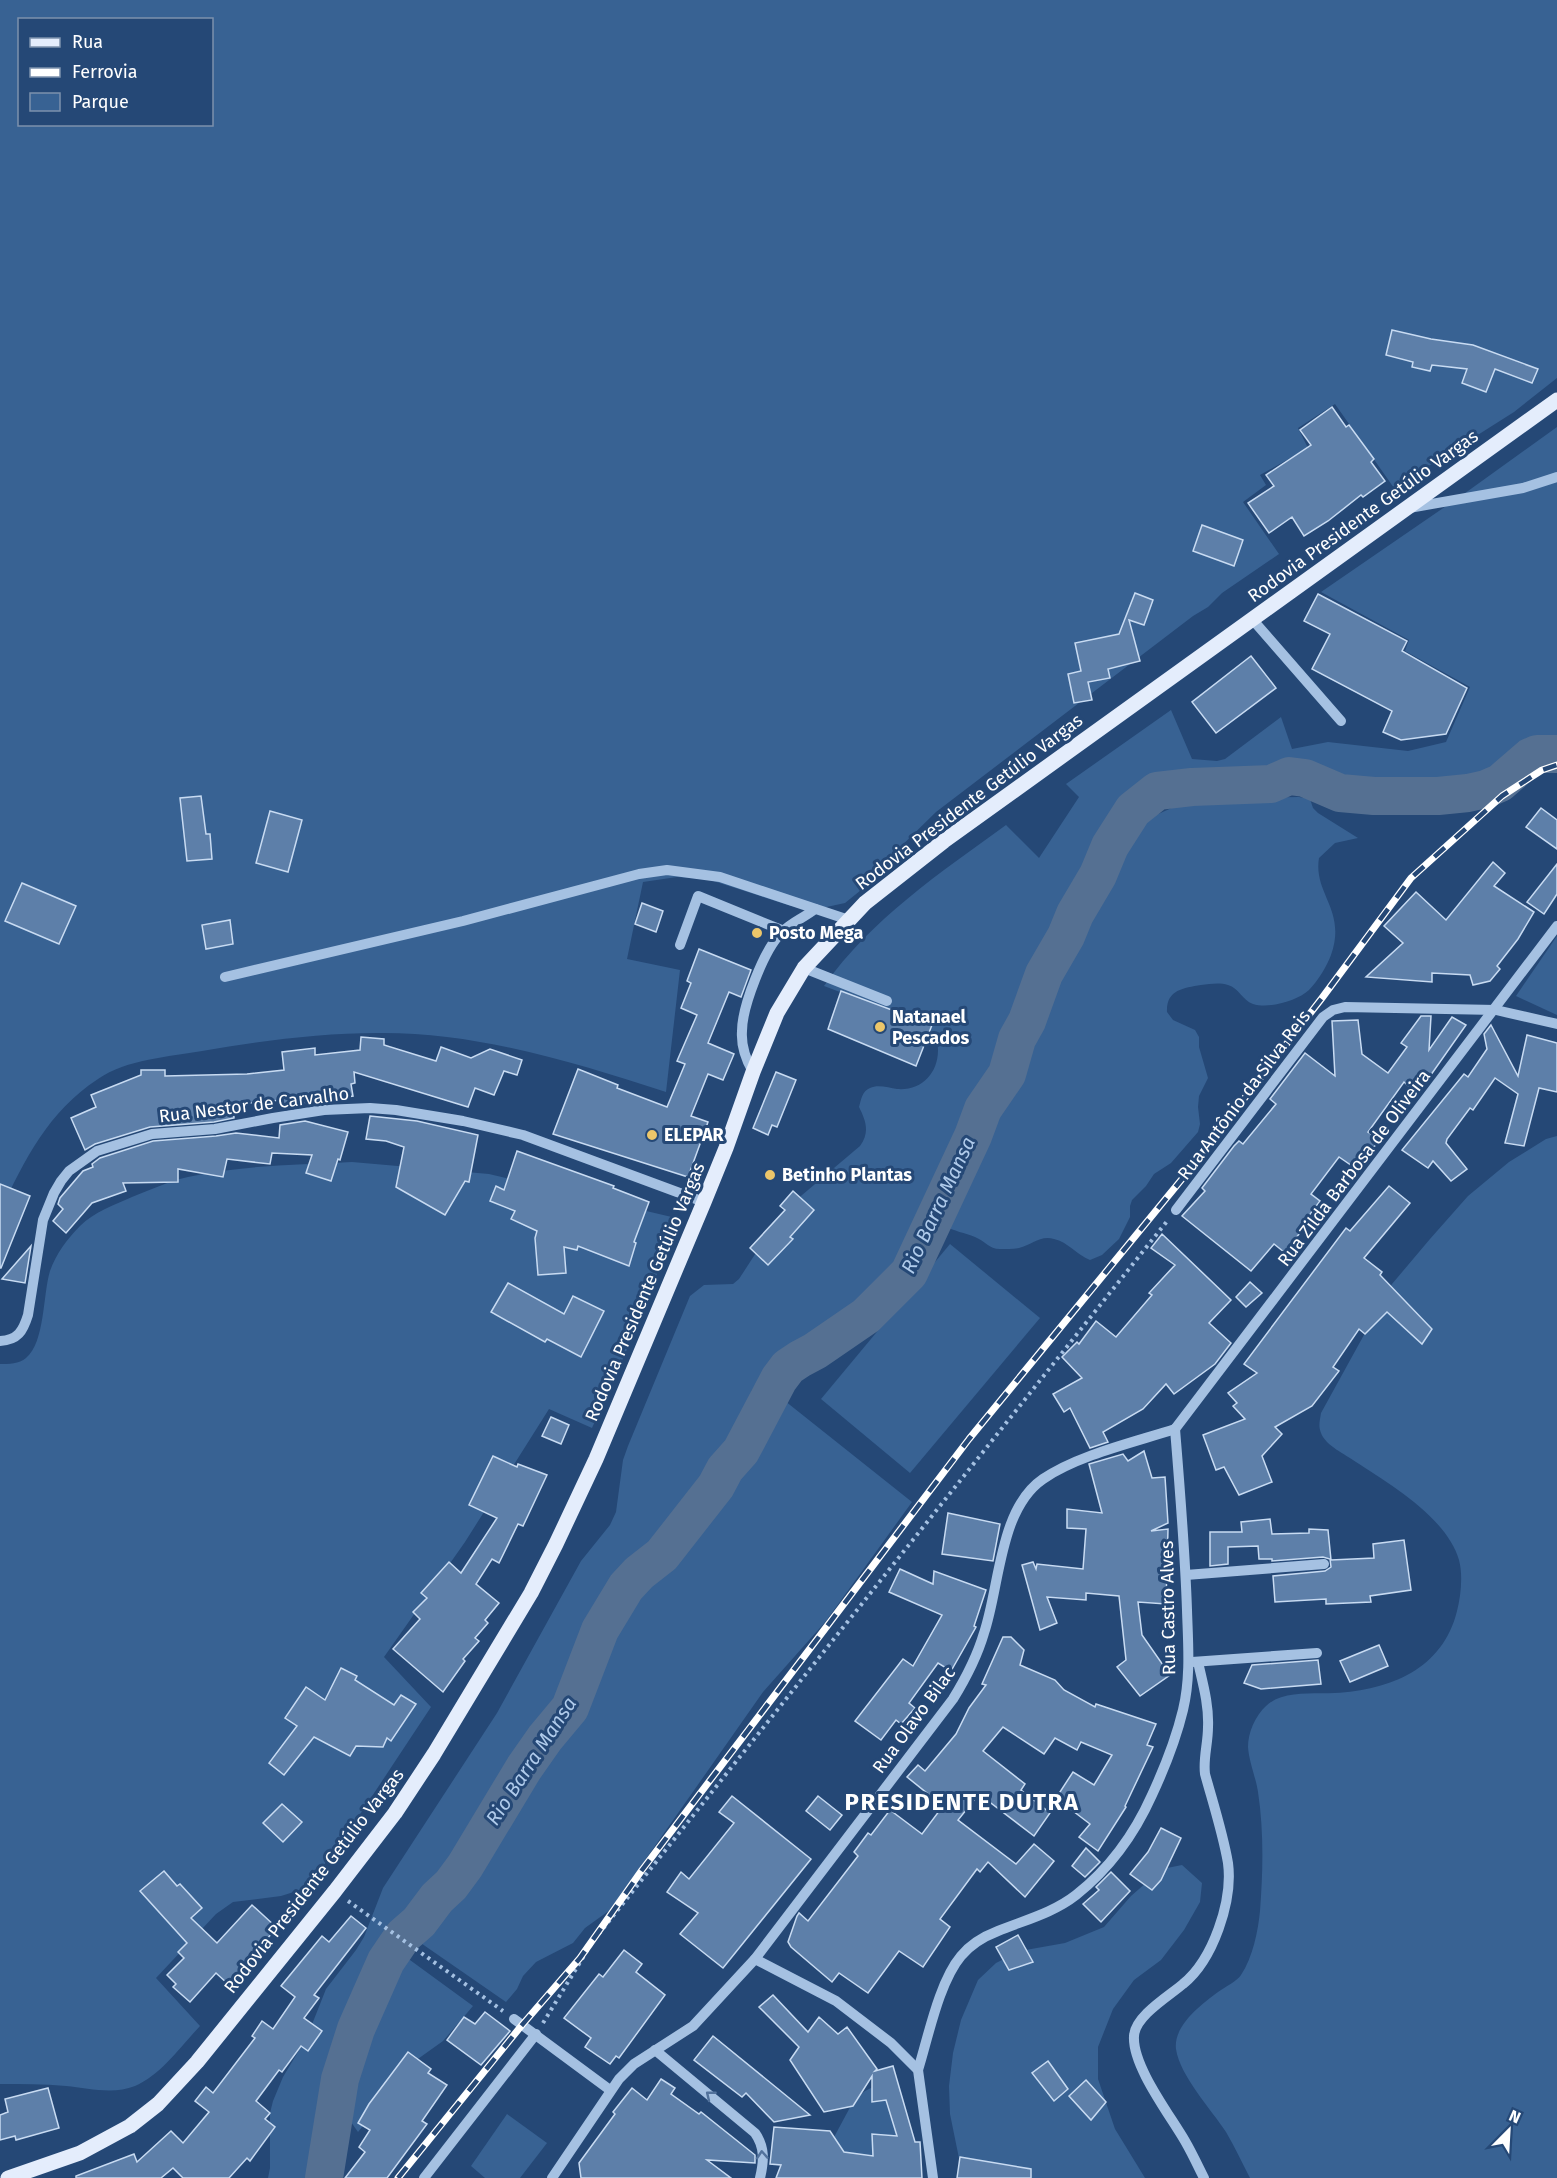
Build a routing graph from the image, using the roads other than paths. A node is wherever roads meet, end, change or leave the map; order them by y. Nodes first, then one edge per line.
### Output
1 (1557, 400) edge
2 (1557, 477) edge
3 (1406, 508) junction
4 (1252, 619) junction
5 (1341, 721) dead end
6 (815, 909) junction
7 (849, 920) junction
8 (1557, 926) edge
9 (784, 931) junction
10 (680, 945) dead end
11 (804, 968) junction
12 (225, 977) dead end
13 (886, 1001) dead end
14 (1496, 1010) junction
15 (1557, 1024) edge
16 (753, 1072) junction
17 (704, 1202) junction
18 (1176, 1210) road end
19 (0, 1341) edge
20 (1175, 1429) junction
21 (1324, 1564) dead end
22 (1186, 1575) junction
23 (1317, 1653) dead end
24 (1193, 1662) junction
25 (755, 1959) junction
26 (514, 2019) dead end
27 (536, 2034) junction
28 (655, 2050) junction
29 (918, 2070) junction
30 (610, 2090) junction
31 (30, 2171) junction
32 (0, 2174) edge
33 (554, 2177) edge
34 (8, 2178) edge
35 (424, 2178) edge
36 (760, 2178) edge
37 (933, 2178) edge
38 (1204, 2178) edge

1 - 3 main road, Rodovia Presidente Getúlio Vargas
2 - 3 street
3 - 4 main road, Rodovia Presidente Getúlio Vargas
4 - 5 street
4 - 7 main road, Rodovia Presidente Getúlio Vargas
6 - 7 street
6 - 9 street
6 - 12 street
7 - 11 main road, Rodovia Presidente Getúlio Vargas
8 - 14 street, Rua Zilda Barbosa de Oliveira
9 - 10 street
9 - 16 street
11 - 13 street
11 - 16 main road, Rodovia Presidente Getúlio Vargas
14 - 15 street, Rua Antônio da Silva Reis
14 - 18 street, Rua Antônio da Silva Reis
14 - 20 street, Rua Zilda Barbosa de Oliveira
16 - 17 main road, Rodovia Presidente Getúlio Vargas
17 - 19 street, Rua Nestor de Carvalho
17 - 31 main road, Rodovia Presidente Getúlio Vargas
20 - 22 street, Rua Castro Alves
20 - 25 street, Rua Olavo Bilac
21 - 22 street
22 - 24 street, Rua Castro Alves
23 - 24 street
24 - 29 street, Rua Castro Alves
24 - 38 street
25 - 28 street, Rua Olavo Bilac
25 - 29 street
26 - 27 street
27 - 30 street
27 - 35 street
28 - 30 street, Rua Olavo Bilac
36 -> 28 street
29 - 37 street
30 - 33 street, Rua Olavo Bilac
31 - 32 street
31 - 34 main road, Rodovia Presidente Getúlio Vargas

